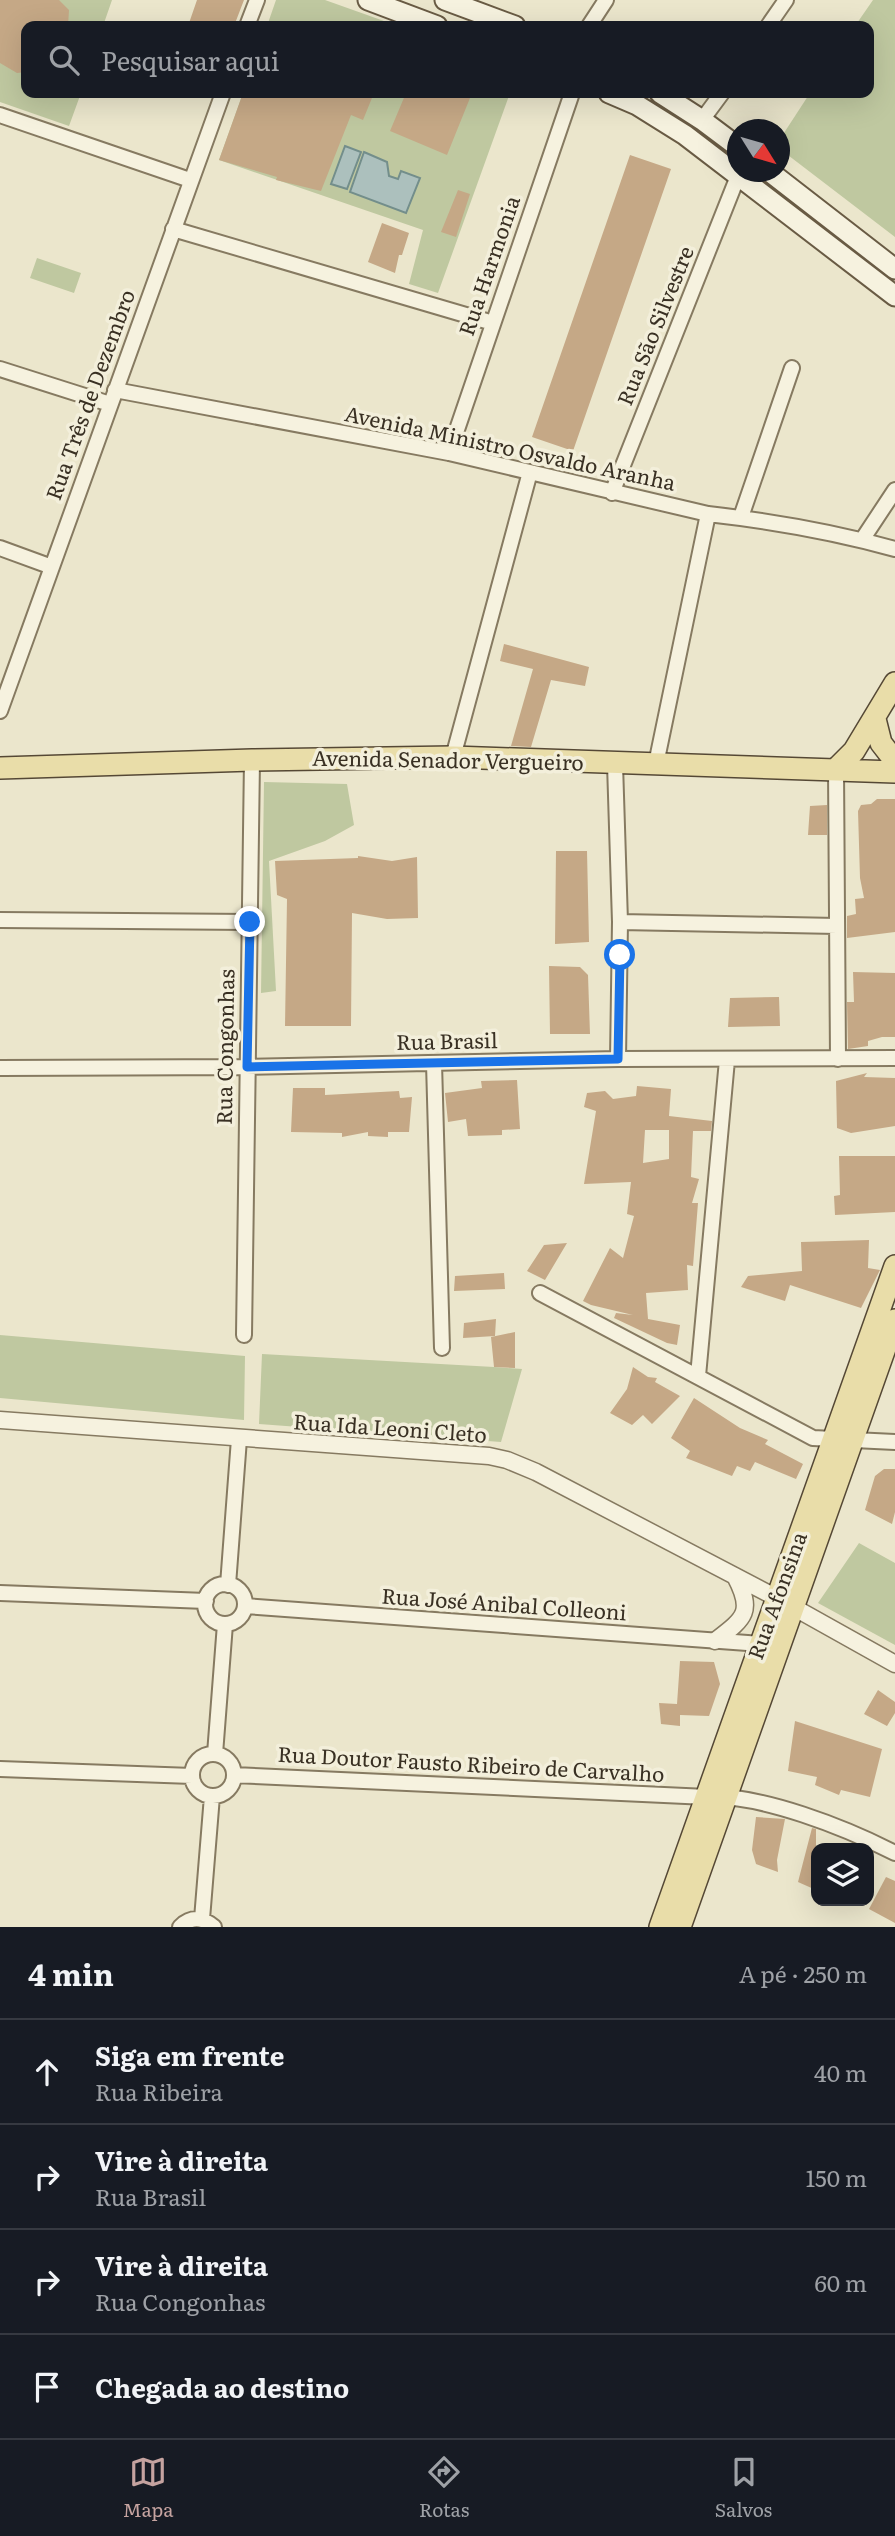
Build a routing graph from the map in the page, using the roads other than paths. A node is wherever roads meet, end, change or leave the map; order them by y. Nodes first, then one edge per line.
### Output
1 (257, 0) edge
2 (368, 0) edge
3 (446, 0) edge
4 (606, 0) edge
5 (786, 0) edge
6 (249, 21) edge
7 (424, 21) edge
8 (502, 21) edge
9 (592, 21) edge
10 (771, 21) edge
11 (221, 98) edge
12 (570, 98) edge
13 (621, 98) edge
14 (668, 98) edge
15 (718, 98) edge
16 (0, 115) edge
17 (702, 120) junction
18 (727, 139) edge
19 (727, 167) edge
20 (190, 180) junction
21 (736, 182) edge
22 (746, 182) edge
23 (783, 182) edge
24 (173, 229) junction
25 (895, 269) edge
26 (895, 296) edge
27 (493, 323) junction
28 (792, 368) dead end
29 (0, 369) edge
30 (112, 397) junction
31 (449, 453) junction
32 (530, 472) junction
33 (895, 489) edge
34 (612, 493) junction
35 (708, 513) junction
36 (741, 517) junction
37 (862, 540) junction
38 (0, 548) edge
39 (895, 549) edge
40 (52, 567) junction
41 (895, 683) edge
42 (0, 711) edge
43 (875, 719) junction
44 (453, 757) junction
45 (252, 760) junction
46 (895, 761) edge
47 (615, 764) junction
48 (656, 764) junction
49 (0, 768) edge
50 (836, 769) junction
51 (895, 772) edge
52 (0, 920) edge
53 (250, 922) junction
54 (620, 922) junction
55 (837, 926) junction
56 (895, 1058) edge
57 (618, 1059) junction
58 (838, 1059) junction
59 (727, 1060) junction
60 (434, 1063) junction
61 (247, 1067) junction
62 (0, 1068) edge
63 (895, 1266) edge
64 (540, 1293) dead end
65 (895, 1320) edge
66 (244, 1335) dead end
67 (442, 1348) dead end
68 (698, 1376) junction
69 (0, 1420) edge
70 (239, 1439) junction
71 (842, 1440) junction
72 (895, 1442) edge
73 (735, 1576) junction
74 (228, 1585) junction
75 (0, 1593) edge
76 (206, 1601) junction
77 (785, 1603) junction
78 (245, 1606) junction
79 (225, 1624) junction
80 (715, 1641) junction
81 (761, 1644) junction
82 (895, 1664) edge
83 (215, 1754) junction
84 (0, 1769) edge
85 (234, 1775) junction
86 (192, 1776) junction
87 (212, 1796) junction
88 (717, 1796) junction
89 (895, 1853) edge
90 (208, 1923) edge
91 (180, 1927) edge
92 (660, 1927) edge
93 (680, 1927) edge

1 - 6 street
2 - 7 main road
3 - 8 main road
4 - 9 street
5 - 10 street
11 - 20 street, Rua Três de Dezembro
12 - 27 street, Rua Harmonia
13 - 19 main road
14 - 17 main road
15 - 17 street
16 - 20 street
17 - 18 main road
20 - 24 street, Rua Três de Dezembro
21 - 34 street, Rua São Silvestre
22 - 26 main road
23 - 25 main road
24 - 27 street
24 - 30 street, Rua Três de Dezembro
27 - 31 street, Rua Harmonia
28 - 36 street
29 - 30 street, Avenida Ministro Osvaldo Aranha
30 - 31 street, Avenida Ministro Osvaldo Aranha
30 - 40 street, Rua Três de Dezembro
31 - 32 street, Avenida Ministro Osvaldo Aranha
32 - 34 street, Avenida Ministro Osvaldo Aranha
32 - 44 street
33 - 37 street
34 - 35 street, Avenida Ministro Osvaldo Aranha
35 - 36 street, Avenida Ministro Osvaldo Aranha
35 - 48 street
36 - 37 street, Avenida Ministro Osvaldo Aranha
37 - 39 street, Avenida Ministro Osvaldo Aranha
38 - 40 street
40 - 42 street, Rua Três de Dezembro
41 - 43 main road
43 - 46 main road
43 - 50 main road
44 - 45 main road, Avenida Senador Vergueiro
44 - 47 main road, Avenida Senador Vergueiro
45 - 49 main road, Avenida Senador Vergueiro
45 - 53 street, Rua Congonhas
47 - 48 main road, Avenida Senador Vergueiro
47 - 54 street
48 - 50 main road, Avenida Senador Vergueiro
50 - 51 main road, Avenida Senador Vergueiro
50 - 55 street
52 - 53 street
53 - 61 street, Rua Congonhas
54 - 55 street
54 - 57 street
55 - 58 street
56 - 58 street, Rua Brasil
57 - 59 street, Rua Brasil
57 - 60 street, Rua Brasil
58 - 59 street, Rua Brasil
59 - 68 street
60 - 61 street, Rua Brasil
60 - 67 street
61 - 62 street, Rua Brasil
61 - 66 street, Rua Congonhas
63 - 71 main road, Rua Afonsina
64 - 68 street
65 - 71 main road, Rua Afonsina
68 - 71 street
69 - 70 street, Rua Ida Leoni Cleto
70 - 73 street, Rua Ida Leoni Cleto
70 - 74 street
71 - 72 street
71 - 77 main road, Rua Afonsina
73 - 77 street, Rua Ida Leoni Cleto
73 - 80 street
74 - 76 street
74 - 78 street
75 - 76 street
76 - 79 street
77 - 81 main road, Rua Afonsina
77 - 82 street, Rua Ida Leoni Cleto
77 - 88 main road, Rua Afonsina
78 - 79 street
78 - 80 street, Rua José Anibal Colleoni
79 - 83 street
80 - 81 street, Rua José Anibal Colleoni
81 - 88 main road, Rua Afonsina
83 - 85 street
83 - 86 street
84 - 86 street
85 - 87 street
85 - 88 street, Rua Doutor Fausto Ribeiro de Carvalho
86 - 87 street
87 - 90 street
88 - 89 street, Rua Doutor Fausto Ribeiro de Carvalho
88 - 92 main road, Rua Afonsina
88 - 93 main road, Rua Afonsina
90 - 91 street

